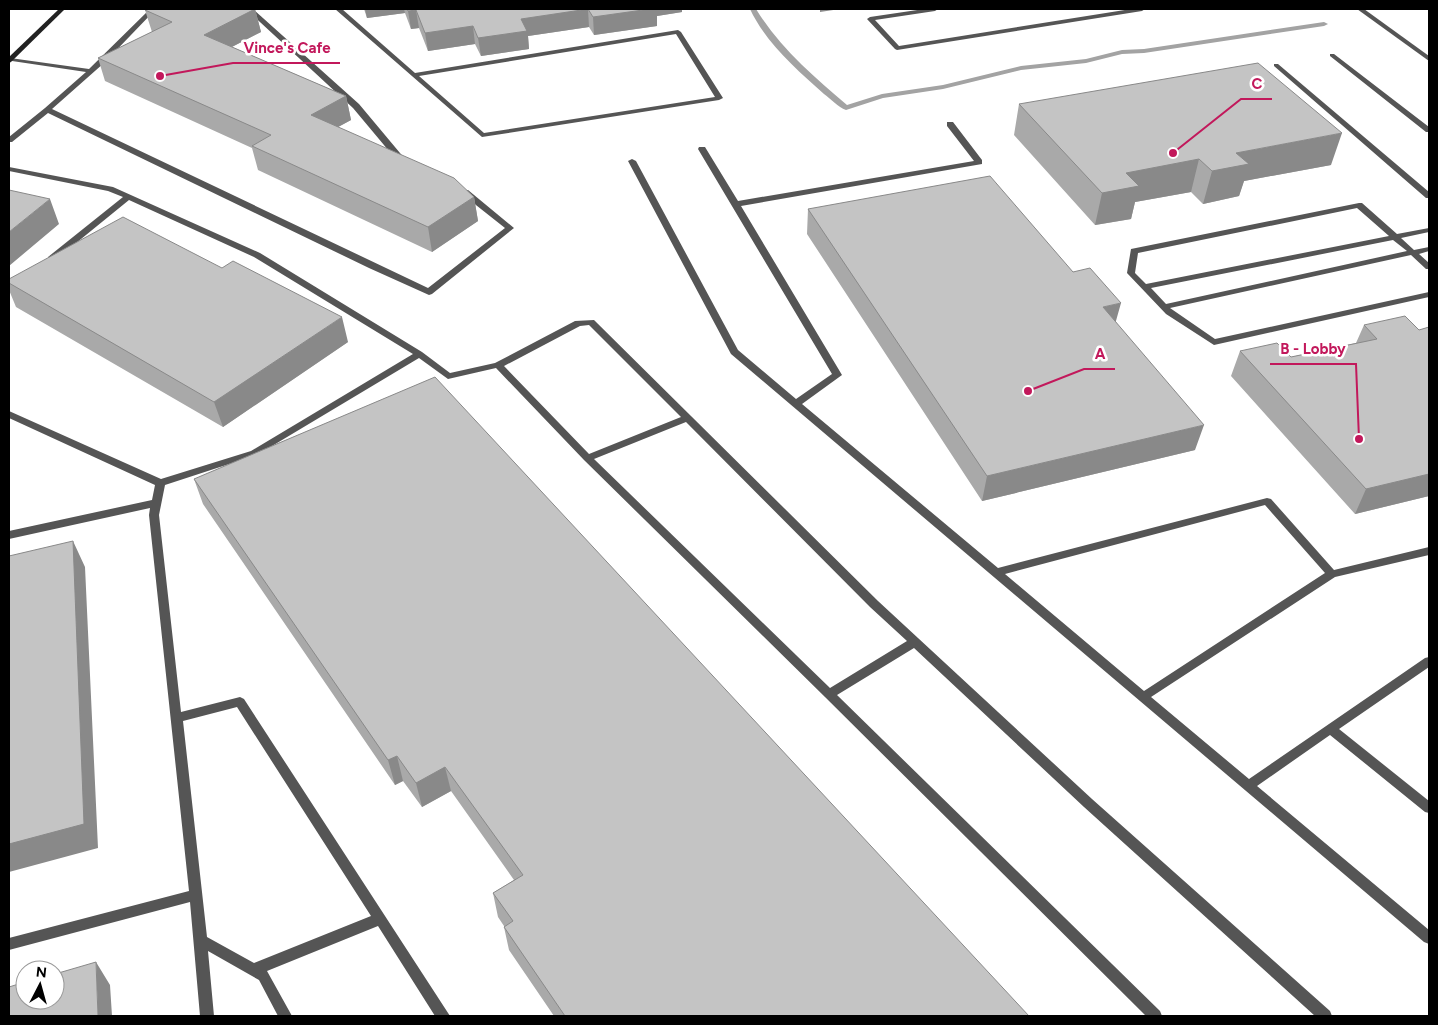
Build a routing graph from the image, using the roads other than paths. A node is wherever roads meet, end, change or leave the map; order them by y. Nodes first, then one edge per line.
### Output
1 (62, 9) edge
2 (153, 9) edge
3 (250, 9) edge
4 (338, 9) edge
5 (935, 9) edge
6 (1089, 9) edge
7 (1142, 9) edge
8 (1360, 9) edge
9 (1097, 16) junction
10 (1332, 55) dead end
11 (1428, 57) edge
12 (10, 60) edge
13 (1276, 65) dead end
14 (91, 71) junction
15 (414, 75) junction
16 (48, 110) junction
17 (950, 124) dead end
18 (1429, 130) edge
19 (9, 140) edge
20 (702, 149) dead end
21 (632, 161) dead end
22 (411, 166) edge
23 (9, 169) edge
24 (460, 189) edge
25 (1428, 193) edge
26 (128, 197) junction
27 (736, 204) junction
28 (1429, 230) edge
29 (1394, 237) junction
30 (1429, 250) edge
31 (1413, 253) junction
32 (46, 263) edge
33 (1429, 267) edge
34 (1144, 287) junction
35 (1429, 295) edge
36 (1164, 307) junction
37 (419, 354) junction
38 (498, 365) junction
39 (796, 404) junction
40 (9, 414) edge
41 (687, 418) junction
42 (587, 458) junction
43 (160, 483) junction
44 (156, 504) junction
45 (9, 535) edge
46 (1429, 550) edge
47 (995, 573) junction
48 (1332, 574) junction
49 (915, 642) junction
50 (1429, 661) edge
51 (829, 694) junction
52 (1144, 697) junction
53 (176, 718) junction
54 (1331, 729) junction
55 (1248, 786) junction
56 (1429, 808) edge
57 (196, 895) junction
58 (380, 919) junction
59 (1429, 938) edge
60 (200, 940) junction
61 (9, 944) edge
62 (253, 970) junction
63 (207, 1016) edge
64 (285, 1016) edge
65 (443, 1016) edge
66 (1155, 1016) edge
67 (1325, 1016) edge

1 - 12 main road
2 - 14 street
3 - 22 street
4 - 15 street
5 - 9 street
6 - 9 street
7 - 9 street
8 - 11 street
10 - 18 street
12 - 14 street
13 - 25 street
14 - 16 street
15 - 15 street
16 - 19 street
16 - 24 street
17 - 27 street
20 - 27 street
21 - 39 street
23 - 26 street
26 - 32 street
26 - 37 street
27 - 39 street
28 - 29 street
29 - 31 street
29 - 34 street
29 - 34 street
30 - 31 street
31 - 33 street
31 - 36 street
34 - 36 street
35 - 36 street
37 - 38 street
37 - 43 street
38 - 41 street
38 - 42 street
39 - 47 street
40 - 43 street
41 - 42 street
41 - 49 street
42 - 51 street
43 - 44 street
44 - 45 street
44 - 53 street
46 - 48 street
47 - 48 street
47 - 52 street
48 - 52 street
49 - 51 street
49 - 67 street
50 - 54 street
51 - 66 street
52 - 55 street
53 - 57 street
53 - 58 street
54 - 55 street
54 - 56 street
55 - 59 street
57 - 60 street
57 - 61 street
58 - 62 street
58 - 65 street
60 - 62 street
60 - 63 street
62 - 64 street

